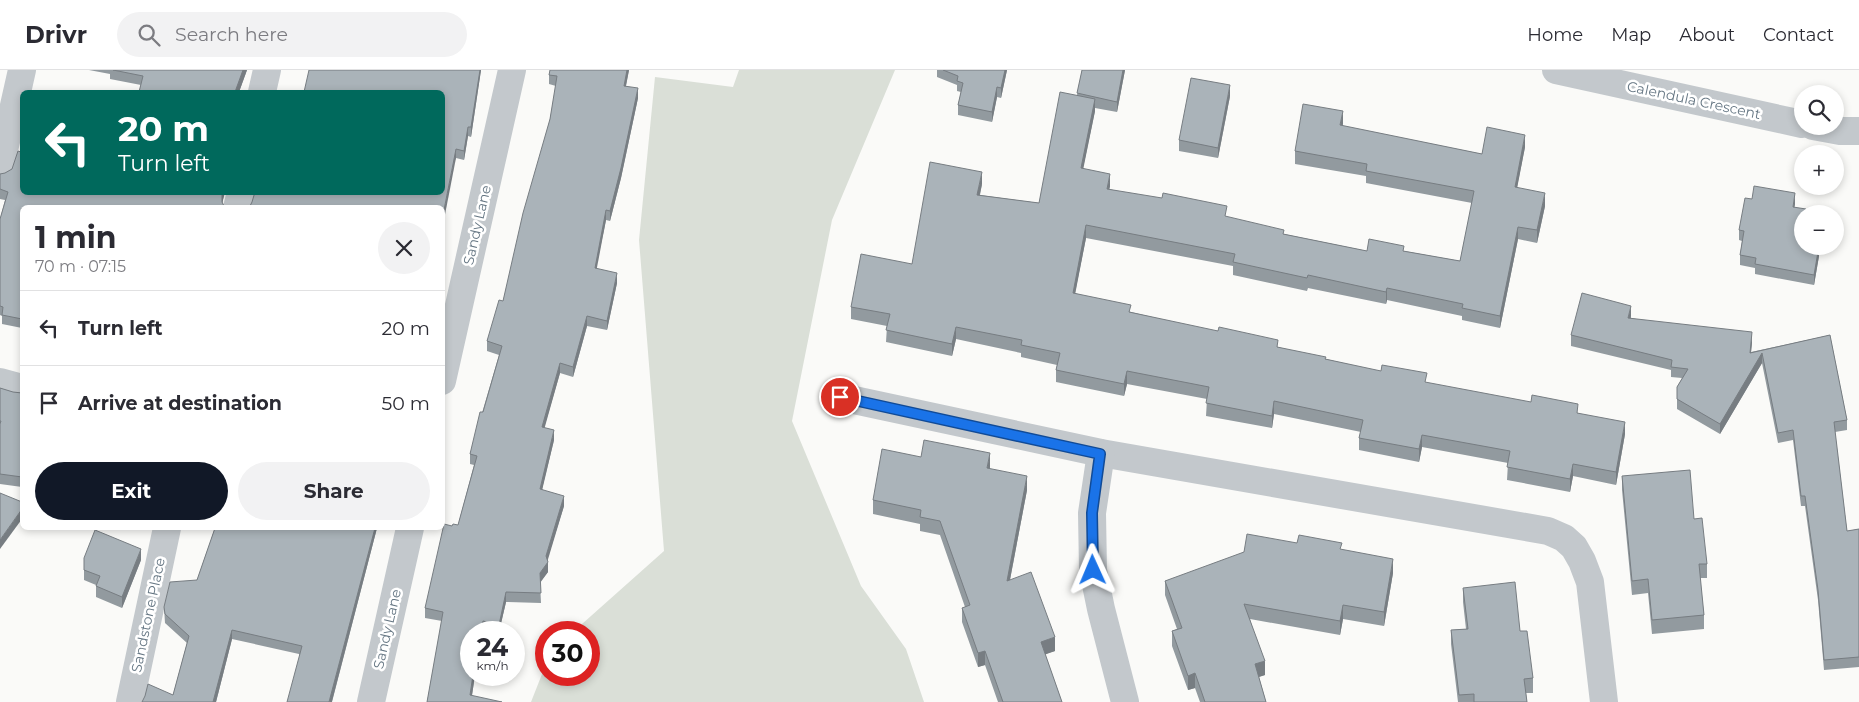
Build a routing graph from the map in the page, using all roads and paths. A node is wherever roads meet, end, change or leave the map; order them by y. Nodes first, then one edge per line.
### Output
1 (22, 70) edge
2 (267, 70) edge
3 (512, 70) edge
4 (1556, 70) edge
5 (262, 90) edge
6 (1794, 122) edge
7 (16, 124) edge
8 (1844, 131) edge
9 (1859, 131) edge
10 (0, 168) edge
11 (445, 368) edge
12 (0, 382) edge
13 (20, 387) edge
14 (840, 397) dead end
15 (1100, 454) junction
16 (167, 530) edge
17 (410, 530) edge
18 (130, 702) edge
19 (371, 702) edge
20 (1125, 702) edge
21 (1604, 702) edge

1 - 7 street
2 - 5 street
3 - 11 street, Sandy Lane
4 - 6 street, Calendula Crescent
7 - 10 street
8 - 9 street
12 - 13 street
14 - 15 street
15 - 20 street
15 - 21 street
16 - 18 street, Sandstone Place
17 - 19 street, Sandy Lane

